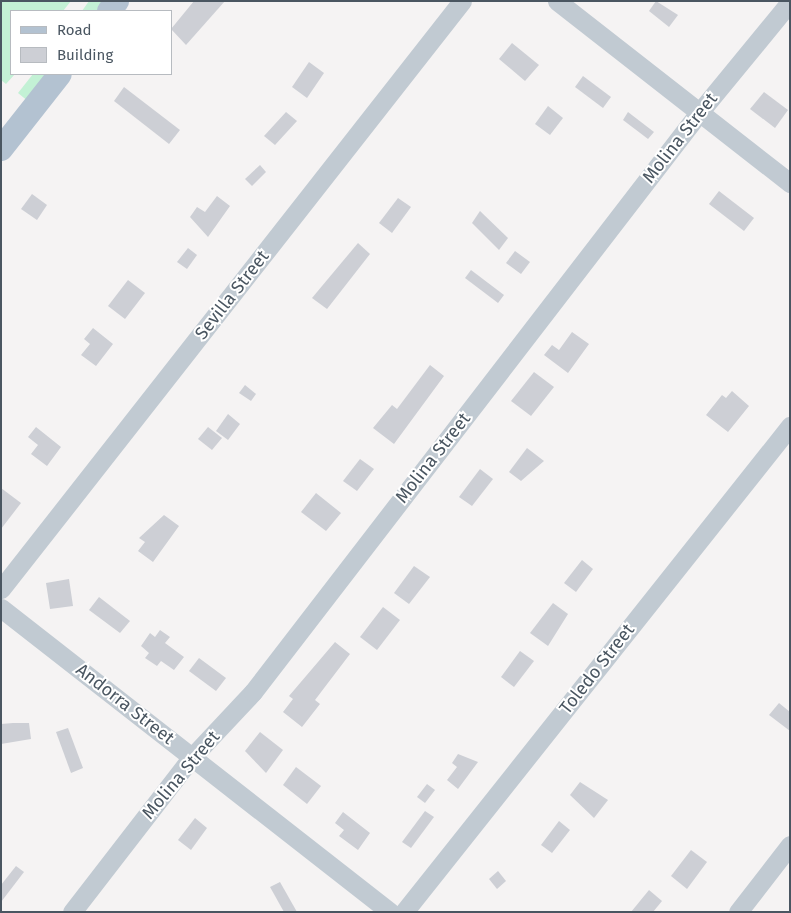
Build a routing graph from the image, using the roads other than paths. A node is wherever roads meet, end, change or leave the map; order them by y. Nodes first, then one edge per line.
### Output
1 (462, 1) edge
2 (557, 1) edge
3 (790, 2) edge
4 (59, 75) edge
5 (698, 114) junction
6 (1, 149) edge
7 (790, 184) edge
8 (790, 426) edge
9 (1, 589) edge
10 (1, 608) edge
11 (192, 757) junction
12 (790, 845) edge
13 (72, 912) edge
14 (390, 912) edge
15 (404, 912) edge
16 (738, 912) edge

1 - 9 street, Sevilla Street
2 - 5 street
3 - 5 street, Molina Street
4 - 6 main road
5 - 7 street
5 - 11 street, Molina Street
8 - 15 street, Toledo Street
10 - 11 street, Andorra Street
11 - 13 street, Molina Street
11 - 14 street, Andorra Street
12 - 16 street

